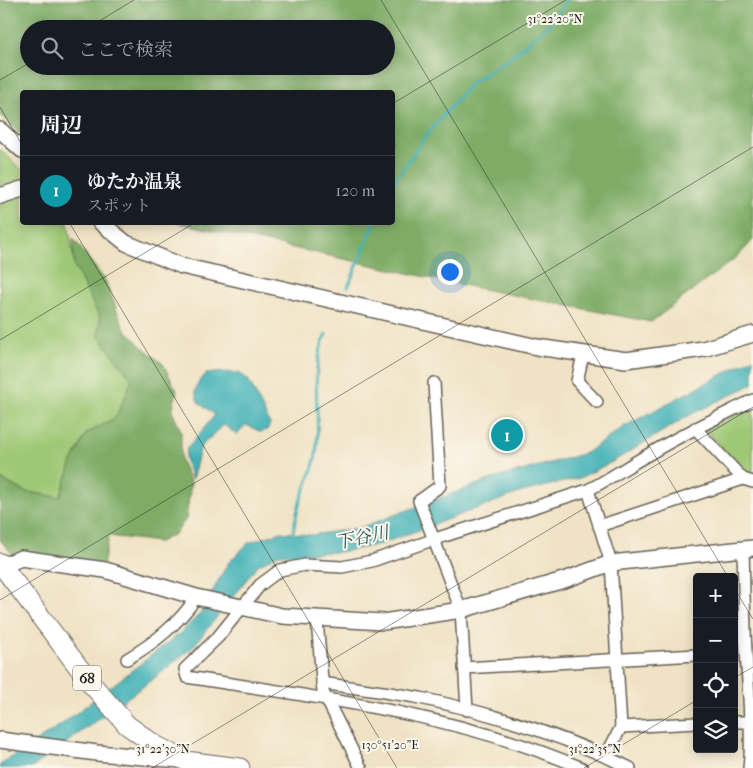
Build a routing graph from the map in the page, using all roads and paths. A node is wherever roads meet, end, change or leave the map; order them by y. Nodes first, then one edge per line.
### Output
1 (0, 130) edge
2 (20, 148) edge
3 (20, 190) edge
4 (0, 196) edge
5 (104, 225) edge
6 (753, 334) edge
7 (584, 355) junction
8 (434, 383) dead end
9 (753, 400) edge
10 (597, 402) dead end
11 (695, 428) junction
12 (749, 483) edge
13 (588, 490) junction
14 (599, 526) junction
15 (435, 539) junction
16 (748, 548) edge
17 (612, 563) junction
18 (1, 566) edge
19 (196, 597) junction
20 (241, 609) junction
21 (461, 610) junction
22 (317, 620) junction
23 (744, 652) edge
24 (693, 656) edge
25 (127, 659) dead end
26 (617, 661) junction
27 (464, 668) junction
28 (322, 683) junction
29 (326, 698) junction
30 (467, 710) junction
31 (738, 722) edge
32 (753, 722) edge
33 (693, 723) edge
34 (621, 727) junction
35 (5, 741) edge
36 (606, 756) junction
37 (186, 761) junction
38 (240, 768) edge
39 (360, 768) edge
40 (582, 768) edge
41 (630, 768) edge
42 (749, 768) edge

1 - 2 street
3 - 4 street
5 - 7 street
6 - 7 street
7 - 10 street
8 - 15 street
9 - 11 street
11 - 12 street
11 - 13 street
12 - 14 street
13 - 14 street
13 - 15 street
14 - 17 street
15 - 20 street
15 - 21 street
16 - 17 street
16 - 23 street
17 - 21 street
17 - 26 street
18 - 19 street
18 - 37 main road, 68
19 - 20 street
19 - 25 street
20 - 22 street
20 - 29 street
21 - 22 street
21 - 27 street
22 - 28 street
23 - 32 street
24 - 26 street
26 - 27 street
26 - 34 street
27 - 30 street
28 - 29 street
28 - 30 street
29 - 39 street
29 - 40 street
30 - 36 street
31 - 32 street
32 - 42 street
33 - 34 street
34 - 36 street
35 - 37 street
36 - 41 street
37 - 38 main road, 68

